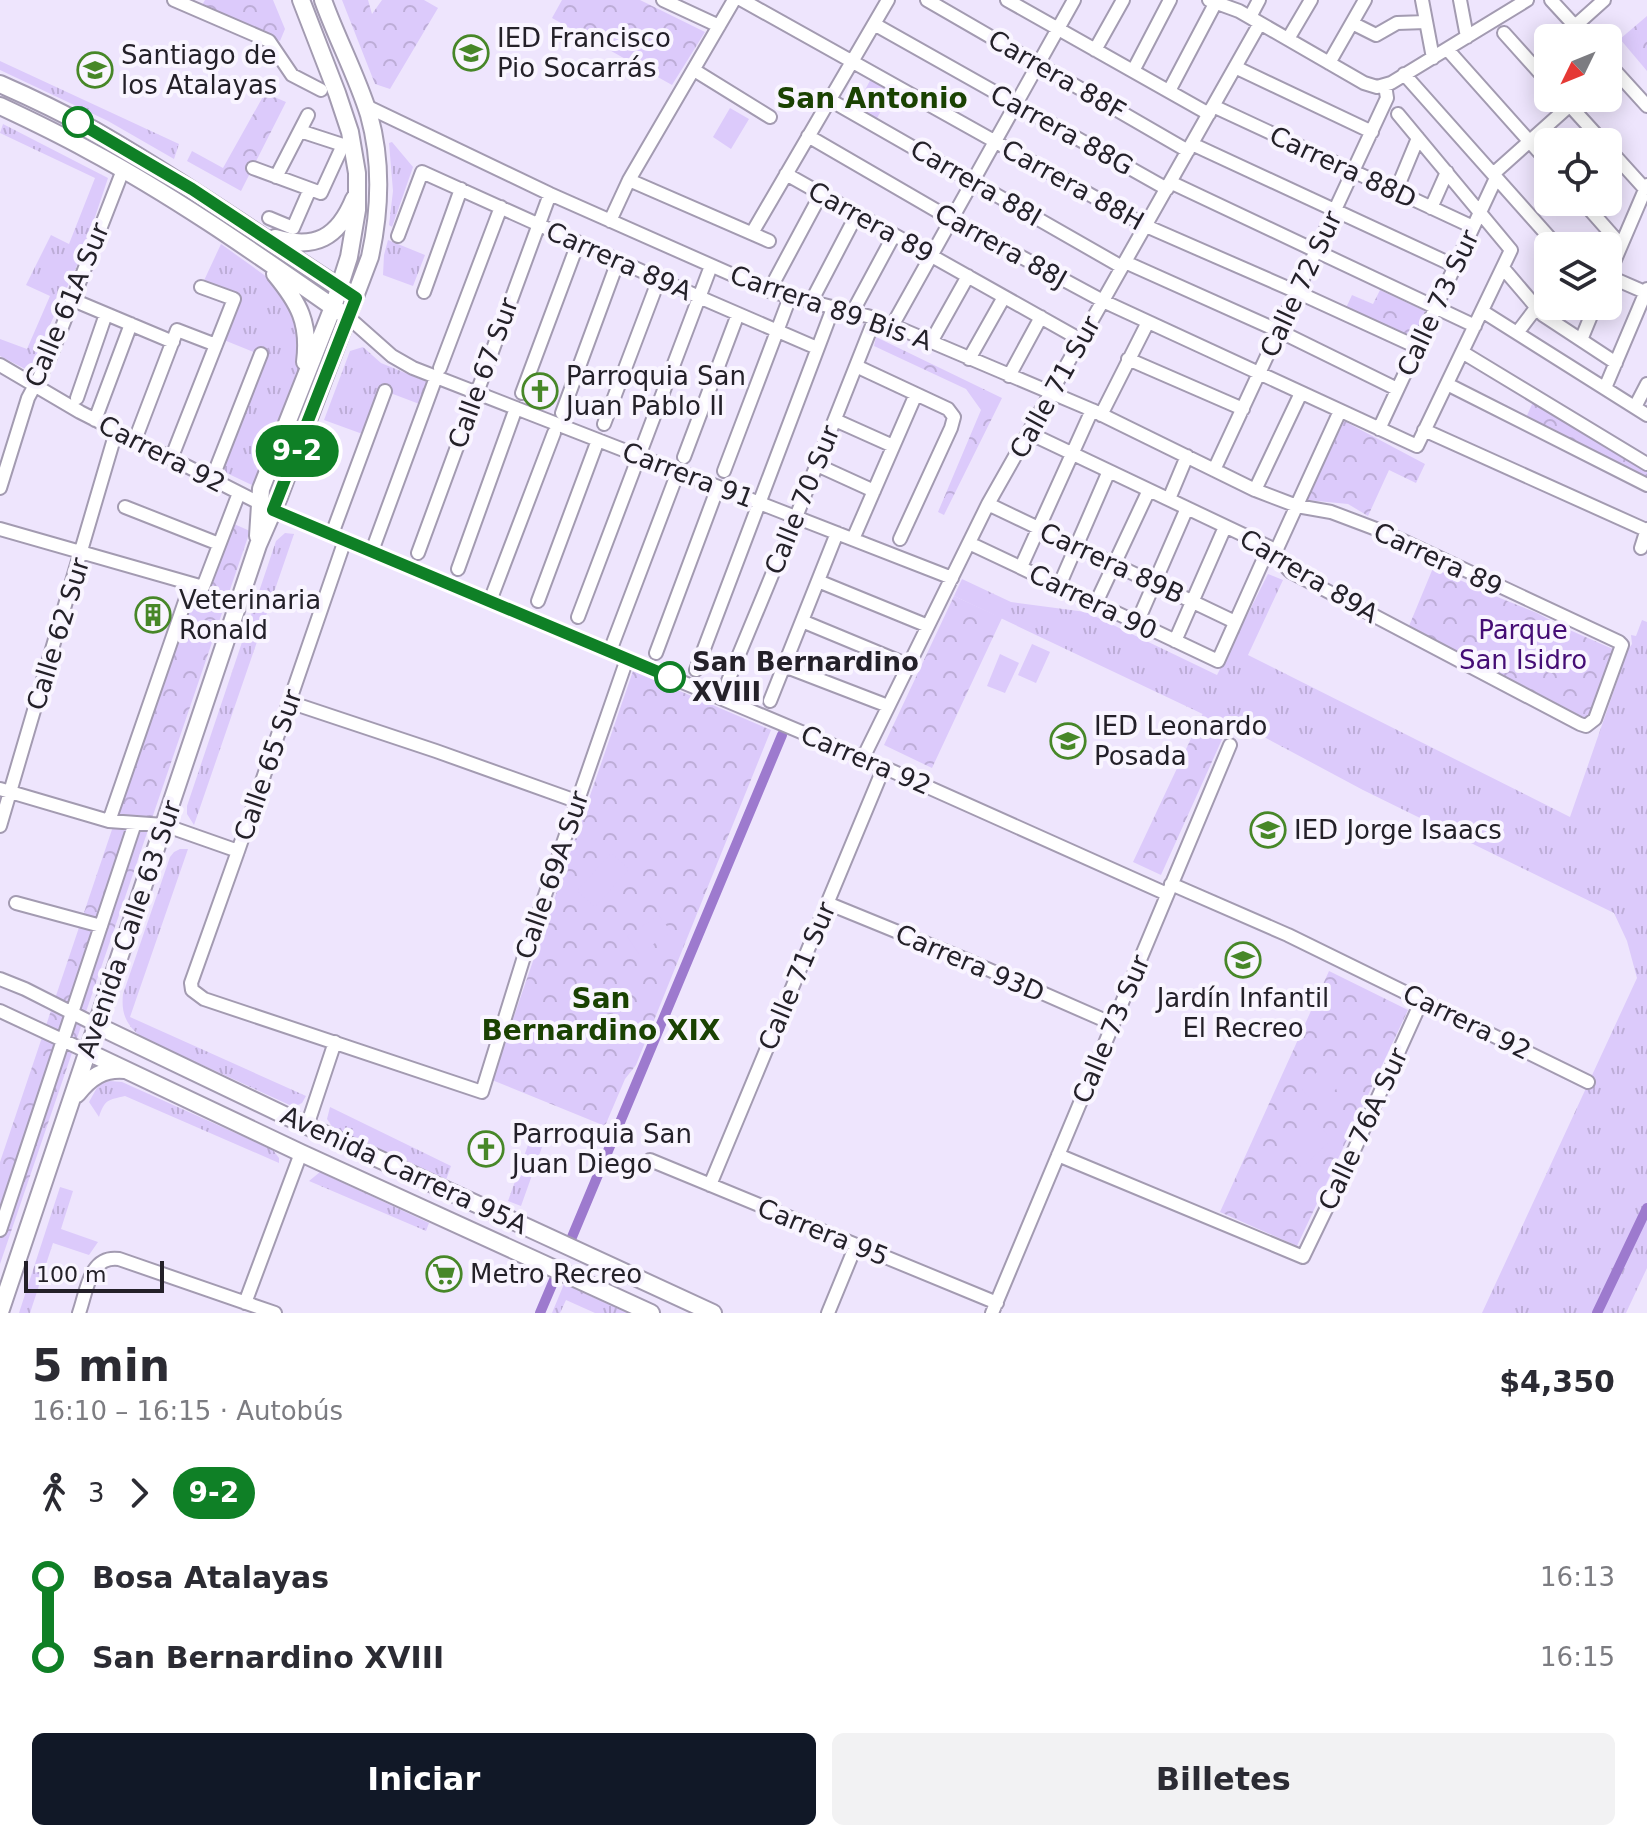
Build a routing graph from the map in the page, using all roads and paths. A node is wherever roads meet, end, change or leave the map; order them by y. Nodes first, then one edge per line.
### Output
1 (174, 0) edge
2 (301, 0) edge
3 (323, 0) edge
4 (663, 0) edge
5 (734, 0) edge
6 (742, 0) edge
7 (888, 0) edge
8 (927, 0) edge
9 (1007, 0) edge
10 (1074, 0) edge
11 (1123, 0) edge
12 (1170, 0) edge
13 (1259, 0) edge
14 (1311, 0) edge
15 (1365, 0) edge
16 (1422, 0) edge
17 (1460, 0) edge
18 (1499, 0) edge
19 (1527, 0) edge
20 (1551, 0) edge
21 (1604, 0) edge
22 (1214, 1) edge
23 (1026, 4) edge
24 (1502, 16) junction
25 (1255, 20) junction
26 (1426, 22) junction
27 (1352, 23) junction
28 (874, 24) junction
29 (1573, 24) edge
30 (1577, 24) edge
31 (719, 26) junction
32 (1058, 29) junction
33 (1504, 33) dead end
34 (1467, 37) junction
35 (1288, 39) junction
36 (1447, 49) junction
37 (1095, 50) junction
38 (1433, 58) junction
39 (852, 62) junction
40 (1329, 63) junction
41 (1038, 64) junction
42 (1534, 66) edge
43 (1235, 67) junction
44 (694, 70) junction
45 (1133, 71) junction
46 (1404, 74) junction
47 (1622, 78) edge
48 (0, 84) edge
49 (321, 90) dead end
50 (1169, 91) junction
51 (1386, 92) junction
52 (830, 100) junction
53 (1016, 104) junction
54 (0, 106) edge
55 (366, 106) junction
56 (1647, 106) edge
57 (1211, 110) junction
58 (1558, 112) edge
59 (1579, 112) edge
60 (1398, 114) dead end
61 (308, 115) dead end
62 (770, 117) dead end
63 (1592, 128) edge
64 (300, 131) junction
65 (1372, 132) junction
66 (808, 136) junction
67 (1418, 138) junction
68 (1529, 141) junction
69 (994, 142) junction
70 (348, 144) junction
71 (1190, 147) junction
72 (1534, 147) edge
73 (1622, 162) edge
74 (253, 168) dead end
75 (123, 170) junction
76 (1353, 172) junction
77 (1447, 172) junction
78 (786, 174) junction
79 (1494, 176) junction
80 (276, 177) junction
81 (629, 180) junction
82 (973, 181) junction
83 (1168, 186) junction
84 (1646, 187) edge
85 (461, 189) junction
86 (357, 190) junction
87 (315, 191) junction
88 (1396, 191) junction
89 (550, 194) junction
90 (821, 194) junction
91 (501, 207) junction
92 (1431, 208) junction
93 (1335, 210) junction
94 (1480, 213) junction
95 (857, 214) junction
96 (1595, 216) edge
97 (269, 218) dead end
98 (951, 219) junction
99 (610, 221) junction
100 (539, 224) junction
101 (1146, 226) junction
102 (1473, 227) junction
103 (256, 231) junction
104 (1544, 232) edge
105 (1610, 232) edge
106 (752, 233) junction
107 (894, 235) junction
108 (398, 236) dead end
109 (769, 241) dead end
110 (578, 243) junction
111 (1622, 243) edge
112 (1316, 251) junction
113 (259, 255) junction
114 (931, 255) junction
115 (618, 261) junction
116 (1124, 264) junction
117 (711, 266) junction
118 (1455, 266) junction
119 (1503, 268) junction
120 (968, 276) junction
121 (659, 279) junction
122 (1622, 282) edge
123 (201, 287) dead end
124 (340, 287) junction
125 (769, 291) junction
126 (424, 292) dead end
127 (1297, 292) junction
128 (1646, 292) edge
129 (699, 297) junction
130 (790, 297) junction
131 (1004, 297) junction
132 (356, 298) junction
133 (73, 300) junction
134 (1103, 301) junction
135 (1534, 301) edge
136 (811, 302) junction
137 (333, 307) junction
138 (833, 308) junction
139 (1435, 308) junction
140 (1482, 311) junction
141 (852, 313) junction
142 (106, 314) junction
143 (738, 314) junction
144 (348, 317) junction
145 (1041, 317) junction
146 (875, 318) junction
147 (1534, 318) edge
148 (1556, 320) edge
149 (1589, 320) edge
150 (1148, 322) junction
151 (131, 324) junction
152 (892, 326) junction
153 (1475, 326) junction
154 (777, 331) junction
155 (1279, 331) junction
156 (1517, 333) junction
157 (175, 336) junction
158 (1081, 340) junction
159 (1581, 340) junction
160 (931, 342) junction
161 (216, 345) junction
162 (1417, 347) junction
163 (817, 348) junction
164 (1462, 352) junction
165 (261, 354) dead end
166 (969, 359) junction
167 (1128, 359) junction
168 (1616, 363) junction
169 (0, 365) edge
170 (856, 366) junction
171 (1259, 373) junction
172 (1009, 376) junction
173 (303, 383) junction
174 (1447, 384) junction
175 (1647, 384) edge
176 (34, 385) junction
177 (1605, 388) junction
178 (1397, 389) junction
179 (385, 391) dead end
180 (476, 393) junction
181 (522, 393) dead end
182 (1051, 393) junction
183 (1301, 393) junction
184 (916, 394) junction
185 (77, 398) dead end
186 (1635, 407) junction
187 (516, 408) junction
188 (1243, 409) junction
189 (1340, 411) junction
190 (562, 413) dead end
191 (1097, 413) junction
192 (1647, 415) edge
193 (95, 420) junction
194 (835, 420) junction
195 (604, 424) dead end
196 (1379, 429) junction
197 (1424, 430) junction
198 (554, 433) dead end
199 (1029, 433) junction
200 (135, 440) junction
201 (598, 440) junction
202 (113, 442) dead end
203 (893, 446) junction
204 (1072, 453) junction
205 (639, 456) junction
206 (1187, 456) junction
207 (684, 457) dead end
208 (171, 459) junction
209 (1647, 464) edge
210 (817, 465) junction
211 (1214, 470) junction
212 (724, 471) dead end
213 (1109, 471) junction
214 (676, 477) dead end
215 (212, 479) junction
216 (1647, 485) edge
217 (718, 487) junction
218 (0, 488) edge
219 (1149, 490) junction
220 (1255, 490) junction
221 (874, 491) junction
222 (239, 493) junction
223 (1169, 499) junction
224 (759, 503) junction
225 (988, 504) junction
226 (267, 506) junction
227 (1297, 506) junction
228 (125, 507) dead end
229 (1187, 508) junction
230 (796, 517) junction
231 (1225, 527) junction
232 (1039, 528) junction
233 (0, 529) edge
234 (1647, 530) edge
235 (837, 533) junction
236 (338, 537) junction
237 (853, 539) junction
238 (900, 539) dead end
239 (969, 543) junction
240 (219, 544) junction
241 (1077, 546) junction
242 (1641, 548) dead end
243 (1272, 549) junction
244 (372, 551) junction
245 (82, 553) junction
246 (418, 553) dead end
247 (1114, 564) junction
248 (1021, 567) junction
249 (458, 569) dead end
250 (952, 578) junction
251 (818, 581) junction
252 (1154, 583) junction
253 (197, 585) junction
254 (1059, 586) junction
255 (490, 601) junction
256 (538, 601) dead end
257 (1192, 601) junction
258 (1096, 603) junction
259 (578, 617) dead end
260 (802, 621) junction
261 (1235, 622) junction
262 (1137, 623) junction
263 (928, 626) junction
264 (1175, 641) junction
265 (610, 651) junction
266 (656, 653) dead end
267 (627, 659) junction
268 (908, 665) junction
269 (784, 666) junction
270 (696, 670) dead end
271 (728, 681) dead end
272 (770, 701) dead end
273 (289, 702) junction
274 (888, 706) junction
275 (1586, 726) joint
276 (1230, 745) dead end
277 (863, 758) junction
278 (884, 767) junction
279 (5, 791) edge
280 (576, 801) junction
281 (109, 821) junction
282 (135, 823) junction
283 (164, 825) junction
284 (0, 826) edge
285 (238, 851) junction
286 (1169, 889) junction
287 (16, 903) dead end
288 (827, 903) junction
289 (101, 926) junction
290 (0, 979) edge
291 (107, 993) junction
292 (1422, 1000) junction
293 (0, 1011) edge
294 (71, 1012) junction
295 (1113, 1024) junction
296 (96, 1025) junction
297 (62, 1040) junction
298 (335, 1042) junction
299 (136, 1045) junction
300 (88, 1052) junction
301 (127, 1070) junction
302 (1588, 1082) dead end
303 (71, 1101) junction
304 (307, 1126) junction
305 (301, 1153) junction
306 (1058, 1155) junction
307 (650, 1160) dead end
308 (710, 1185) junction
309 (0, 1230) edge
310 (856, 1245) junction
311 (245, 1303) junction
312 (994, 1308) edge
313 (0, 1312) edge
314 (79, 1313) edge
315 (275, 1313) edge
316 (651, 1313) edge
317 (713, 1313) edge
318 (828, 1313) edge

1 - 49 street
2 - 70 main road, Avenida Calle 63 Sur
3 - 55 main road, Avenida Calle 63 Sur
4 - 31 street
5 - 31 street
6 - 39 street, Carrera 88H
7 - 28 street
8 - 41 street, Carrera 88F
9 - 23 street, Carrera 88D
10 - 32 street
11 - 37 street
12 - 45 street
13 - 25 street, Calle 71 Sur
14 - 35 street
15 - 27 street
16 - 26 street
17 - 34 street
18 - 24 street
19 - 24 street
20 - 29 street
21 - 30 street
22 - 25 street
22 - 50 street
23 - 32 street, Carrera 88D
24 - 34 street
25 - 35 street
25 - 43 street, Calle 71 Sur
26 - 27 street
26 - 38 street
27 - 40 street
28 - 39 street
28 - 53 street, Carrera 88G
31 - 44 street
32 - 37 street, Carrera 88D
32 - 41 street
33 - 42 street
34 - 36 street
35 - 40 street
36 - 38 street
36 - 68 street
37 - 45 street, Carrera 88D
38 - 46 street
39 - 52 street
39 - 69 street, Carrera 88H
40 - 51 street
41 - 53 street
41 - 71 street, Carrera 88F
43 - 57 street, Calle 71 Sur
43 - 65 street
44 - 62 street
44 - 81 street
45 - 50 street, Carrera 88D
46 - 51 street
46 - 79 street
47 - 56 street
48 - 103 main road
50 - 57 street, Carrera 88D
51 - 65 street, Calle 72 Sur
52 - 66 street
52 - 82 street, Carrera 88I
53 - 69 street
53 - 83 street, Carrera 88G
54 - 75 main road
55 - 89 street, Carrera 89 Bis A
55 - 132 main road, Avenida Calle 63 Sur
57 - 71 street, Calle 71 Sur
57 - 76 street, Carrera 88D
58 - 68 street, Calle 73 Sur
59 - 63 street
60 - 67 street
61 - 64 street
64 - 70 street
64 - 80 street
65 - 76 street, Calle 72 Sur
66 - 78 street
66 - 98 street, Carrera 88J
67 - 77 street
67 - 88 street
68 - 72 street
68 - 79 street, Calle 73 Sur
69 - 82 street
69 - 101 street, Carrera 88H
70 - 86 main road, Avenida Calle 63 Sur
70 - 87 street
71 - 83 street, Calle 71 Sur
71 - 93 street, Carrera 88F
73 - 84 street
74 - 80 street
75 - 113 main road
75 - 133 street, Calle 61A Sur
76 - 88 street, Carrera 88D
76 - 93 street, Calle 72 Sur
77 - 92 street
77 - 94 street
78 - 90 street, Carrera 89
78 - 106 street
79 - 94 street, Calle 73 Sur
79 - 104 street
80 - 87 street
81 - 99 street
81 - 106 street
82 - 98 street
82 - 116 street, Carrera 88I
83 - 101 street, Calle 71 Sur
83 - 112 street, Carrera 88G
84 - 111 street
85 - 91 street, Carrera 89A
85 - 108 street, Carrera 89A
85 - 126 street
86 - 103 main road
86 - 124 main road, Avenida Calle 63 Sur
87 - 97 street
88 - 92 street, Carrera 88D
89 - 99 street, Carrera 89 Bis A
89 - 100 street, Calle 67 Sur
90 - 95 street, Carrera 89
90 - 125 street
91 - 100 street, Carrera 89A
91 - 244 street
92 - 102 street, Carrera 88D
93 - 112 street, Calle 72 Sur
93 - 118 street, Carrera 88F
94 - 102 street, Calle 73 Sur
94 - 119 street
95 - 107 street, Carrera 89
95 - 136 street
96 - 105 street
98 - 114 street
98 - 134 street, Carrera 88J
99 - 117 street, Carrera 89 Bis A
100 - 110 street, Carrera 89A
100 - 180 street, Calle 67 Sur
101 - 116 street, Calle 71 Sur
101 - 127 street, Carrera 88H
102 - 118 street, Calle 73 Sur
103 - 124 main road
106 - 109 street
107 - 114 street, Carrera 89
107 - 141 street
110 - 115 street, Carrera 89A
110 - 181 street
112 - 127 street, Calle 72 Sur
112 - 139 street, Carrera 88G
113 - 137 main road
113 - 173 main road
114 - 120 street, Carrera 89
114 - 152 street
115 - 121 street, Carrera 89A
115 - 190 street
116 - 134 street, Calle 71 Sur
116 - 155 street, Carrera 88I
117 - 125 street, Carrera 89 Bis A
117 - 129 street
118 - 139 street, Calle 73 Sur
119 - 135 street
119 - 140 street
120 - 131 street, Carrera 89
120 - 160 street
121 - 129 street, Carrera 89A
121 - 195 street
122 - 128 street
123 - 161 street
124 - 132 main road
124 - 137 main road, Avenida Calle 63 Sur
125 - 130 street, Carrera 89 Bis A
127 - 155 street, Calle 72 Sur
127 - 162 street, Carrera 88H
128 - 168 street
129 - 143 street, Carrera 89A
129 - 205 street
130 - 136 street, Carrera 89 Bis A
130 - 154 street
131 - 145 street, Carrera 89
131 - 166 street
132 - 144 main road, Avenida Calle 63 Sur
133 - 142 street
133 - 176 street, Calle 61A Sur
134 - 150 street, Carrera 88J
134 - 158 street, Calle 71 Sur
136 - 138 street, Carrera 89 Bis A
137 - 144 main road
137 - 173 main road, Avenida Calle 63 Sur
138 - 141 street, Carrera 89 Bis A
138 - 163 street
139 - 153 street, Carrera 88G
139 - 162 street, Calle 73 Sur
140 - 153 street
140 - 156 street
141 - 146 street, Carrera 89 Bis A
142 - 151 street
142 - 185 street
143 - 154 street, Carrera 89A
143 - 207 street
144 - 180 street, Carrera 91
144 - 226 main road, Avenida Calle 63 Sur
145 - 158 street, Carrera 89
145 - 172 street
146 - 152 street, Carrera 89 Bis A
146 - 170 street, Calle 70 Sur
147 - 156 street
148 - 159 street
149 - 159 street
150 - 167 street
150 - 171 street, Carrera 88J
151 - 157 street
151 - 193 street
152 - 160 street, Carrera 89 Bis A
153 - 164 street
154 - 163 street, Carrera 89A
154 - 212 street
155 - 171 street, Calle 72 Sur
155 - 178 street, Carrera 88I
156 - 177 street
157 - 161 street
157 - 200 street
158 - 182 street, Calle 71 Sur
159 - 168 street
160 - 166 street, Carrera 89 Bis A
161 - 208 street
162 - 178 street, Calle 73 Sur
163 - 224 street
164 - 174 street
164 - 209 street
165 - 215 street
166 - 172 street, Carrera 89 Bis A
167 - 188 street
167 - 191 street
168 - 177 street
169 - 176 street, Carrera 92
170 - 184 street
170 - 194 street, Calle 70 Sur
171 - 183 street, Carrera 88J
171 - 188 street, Calle 72 Sur
172 - 182 street, Carrera 89 Bis A
173 - 226 main road, Avenida Calle 63 Sur
174 - 197 street
174 - 216 street
175 - 186 street
176 - 193 street, Carrera 92
176 - 218 street, Calle 61A Sur
177 - 186 street
178 - 196 street, Calle 73 Sur
179 - 236 street, Calle 65 Sur
180 - 187 street, Carrera 91
180 - 246 street, Calle 67 Sur
182 - 191 street, Carrera 89 Bis A
182 - 199 street, Calle 71 Sur
183 - 189 street, Carrera 88J
183 - 220 street
184 - 203 street
184 - 238 street
186 - 192 street
187 - 201 street, Carrera 91
187 - 249 street
188 - 211 street, Calle 72 Sur
189 - 196 street, Carrera 88J
189 - 227 street
191 - 204 street
191 - 206 street, Carrera 89 Bis A
193 - 200 street, Carrera 92
194 - 203 street
194 - 210 street, Calle 70 Sur
196 - 197 street, Carrera 88J
197 - 234 street
198 - 255 street
199 - 204 street, Carrera 89A
199 - 225 street, Calle 71 Sur
200 - 208 street, Carrera 92
201 - 205 street, Carrera 91
201 - 256 street
202 - 245 street, Calle 62 Sur
203 - 221 street
204 - 213 street, Carrera 89A
204 - 232 street
205 - 217 street, Carrera 91
205 - 259 street
206 - 211 street, Carrera 89 Bis A
206 - 223 street
208 - 215 street, Carrera 92
210 - 221 street
210 - 230 street, Calle 70 Sur
211 - 220 street, Carrera 89 Bis A
213 - 219 street, Carrera 89A
213 - 241 street
214 - 265 street
215 - 222 street, Carrera 92
217 - 224 street, Carrera 91
217 - 266 street
219 - 223 street, Carrera 89A
219 - 247 street
220 - 227 street, Carrera 89 Bis A
221 - 237 street
222 - 226 street, Carrera 92
222 - 240 street
223 - 229 street, Carrera 89A
224 - 230 street, Carrera 91
224 - 270 street
225 - 232 street, Carrera 89B
225 - 239 street, Calle 71 Sur
226 - 236 street, Carrera 92
226 - 283 main road, Avenida Calle 63 Sur
227 - 243 street
227 - 275 street, Carrera 89
228 - 240 street
229 - 231 street, Carrera 89A
229 - 252 street
230 - 235 street, Carrera 91
230 - 271 street, Calle 70 Sur
231 - 243 street, Carrera 89A
231 - 257 street
232 - 241 street, Carrera 89B
232 - 248 street
233 - 245 street
234 - 242 street
235 - 237 street, Carrera 91
235 - 251 street
236 - 244 street, Carrera 92
236 - 273 street, Calle 65 Sur
237 - 250 street, Carrera 91
239 - 248 street, Carrera 90
239 - 250 street, Calle 71 Sur
240 - 253 street
241 - 247 street, Carrera 89B
241 - 254 street
243 - 261 street
243 - 275 street, Carrera 89A
244 - 255 street, Carrera 92
245 - 253 street
245 - 279 street, Calle 62 Sur
247 - 252 street, Carrera 89B
247 - 258 street
248 - 254 street, Carrera 90
250 - 263 street, Calle 71 Sur
251 - 260 street
251 - 263 street
252 - 257 street, Carrera 89B
252 - 262 street
253 - 281 street
254 - 258 street, Carrera 90
255 - 265 street, Carrera 92
257 - 261 street, Carrera 89B
257 - 264 street
258 - 262 street, Carrera 90
260 - 268 street
260 - 269 street
261 - 264 street, Carrera 90
262 - 264 street, Carrera 90
263 - 268 street, Calle 71 Sur
265 - 267 street, Carrera 92
267 - 277 street, Carrera 92
267 - 280 street, Calle 69A Sur
268 - 274 street, Calle 71 Sur
269 - 272 street
269 - 274 street
273 - 280 street
273 - 285 street, Calle 65 Sur
274 - 277 street, Calle 71 Sur
276 - 286 street, Calle 73 Sur
277 - 278 street, Carrera 92
278 - 286 street, Carrera 92
278 - 288 street, Calle 71 Sur
279 - 281 street
279 - 284 street, Calle 62 Sur
280 - 298 street, Calle 69A Sur
281 - 282 street
282 - 283 street
282 - 289 street
283 - 285 street
283 - 291 main road, Avenida Calle 63 Sur
285 - 298 street, Calle 65 Sur
286 - 292 street, Carrera 92
286 - 295 street, Calle 73 Sur
287 - 289 street
288 - 295 street, Carrera 93D
288 - 308 street, Calle 71 Sur
289 - 294 street
290 - 294 street
291 - 296 main road, Avenida Calle 63 Sur
291 - 299 main road
292 - 302 street, Carrera 92
292 - 306 street, Calle 76A Sur
293 - 297 street
294 - 296 street
294 - 297 street
295 - 306 street, Calle 73 Sur
296 - 299 main road, Avenida Carrera 95A
296 - 300 main road, Avenida Calle 63 Sur
297 - 300 street
297 - 309 street
298 - 304 street
299 - 304 main road, Avenida Carrera 95A
300 - 301 main road, Avenida Carrera 95A
300 - 303 main road, Avenida Calle 63 Sur
301 - 303 main road
301 - 305 main road, Avenida Carrera 95A
303 - 313 main road, Avenida Calle 63 Sur
304 - 317 main road, Avenida Carrera 95A
305 - 311 street
305 - 316 main road, Avenida Carrera 95A
306 - 312 street, Calle 73 Sur
307 - 308 street, Carrera 95
308 - 310 street, Carrera 95
310 - 312 street, Carrera 95
310 - 318 street
311 - 314 street
311 - 315 street

